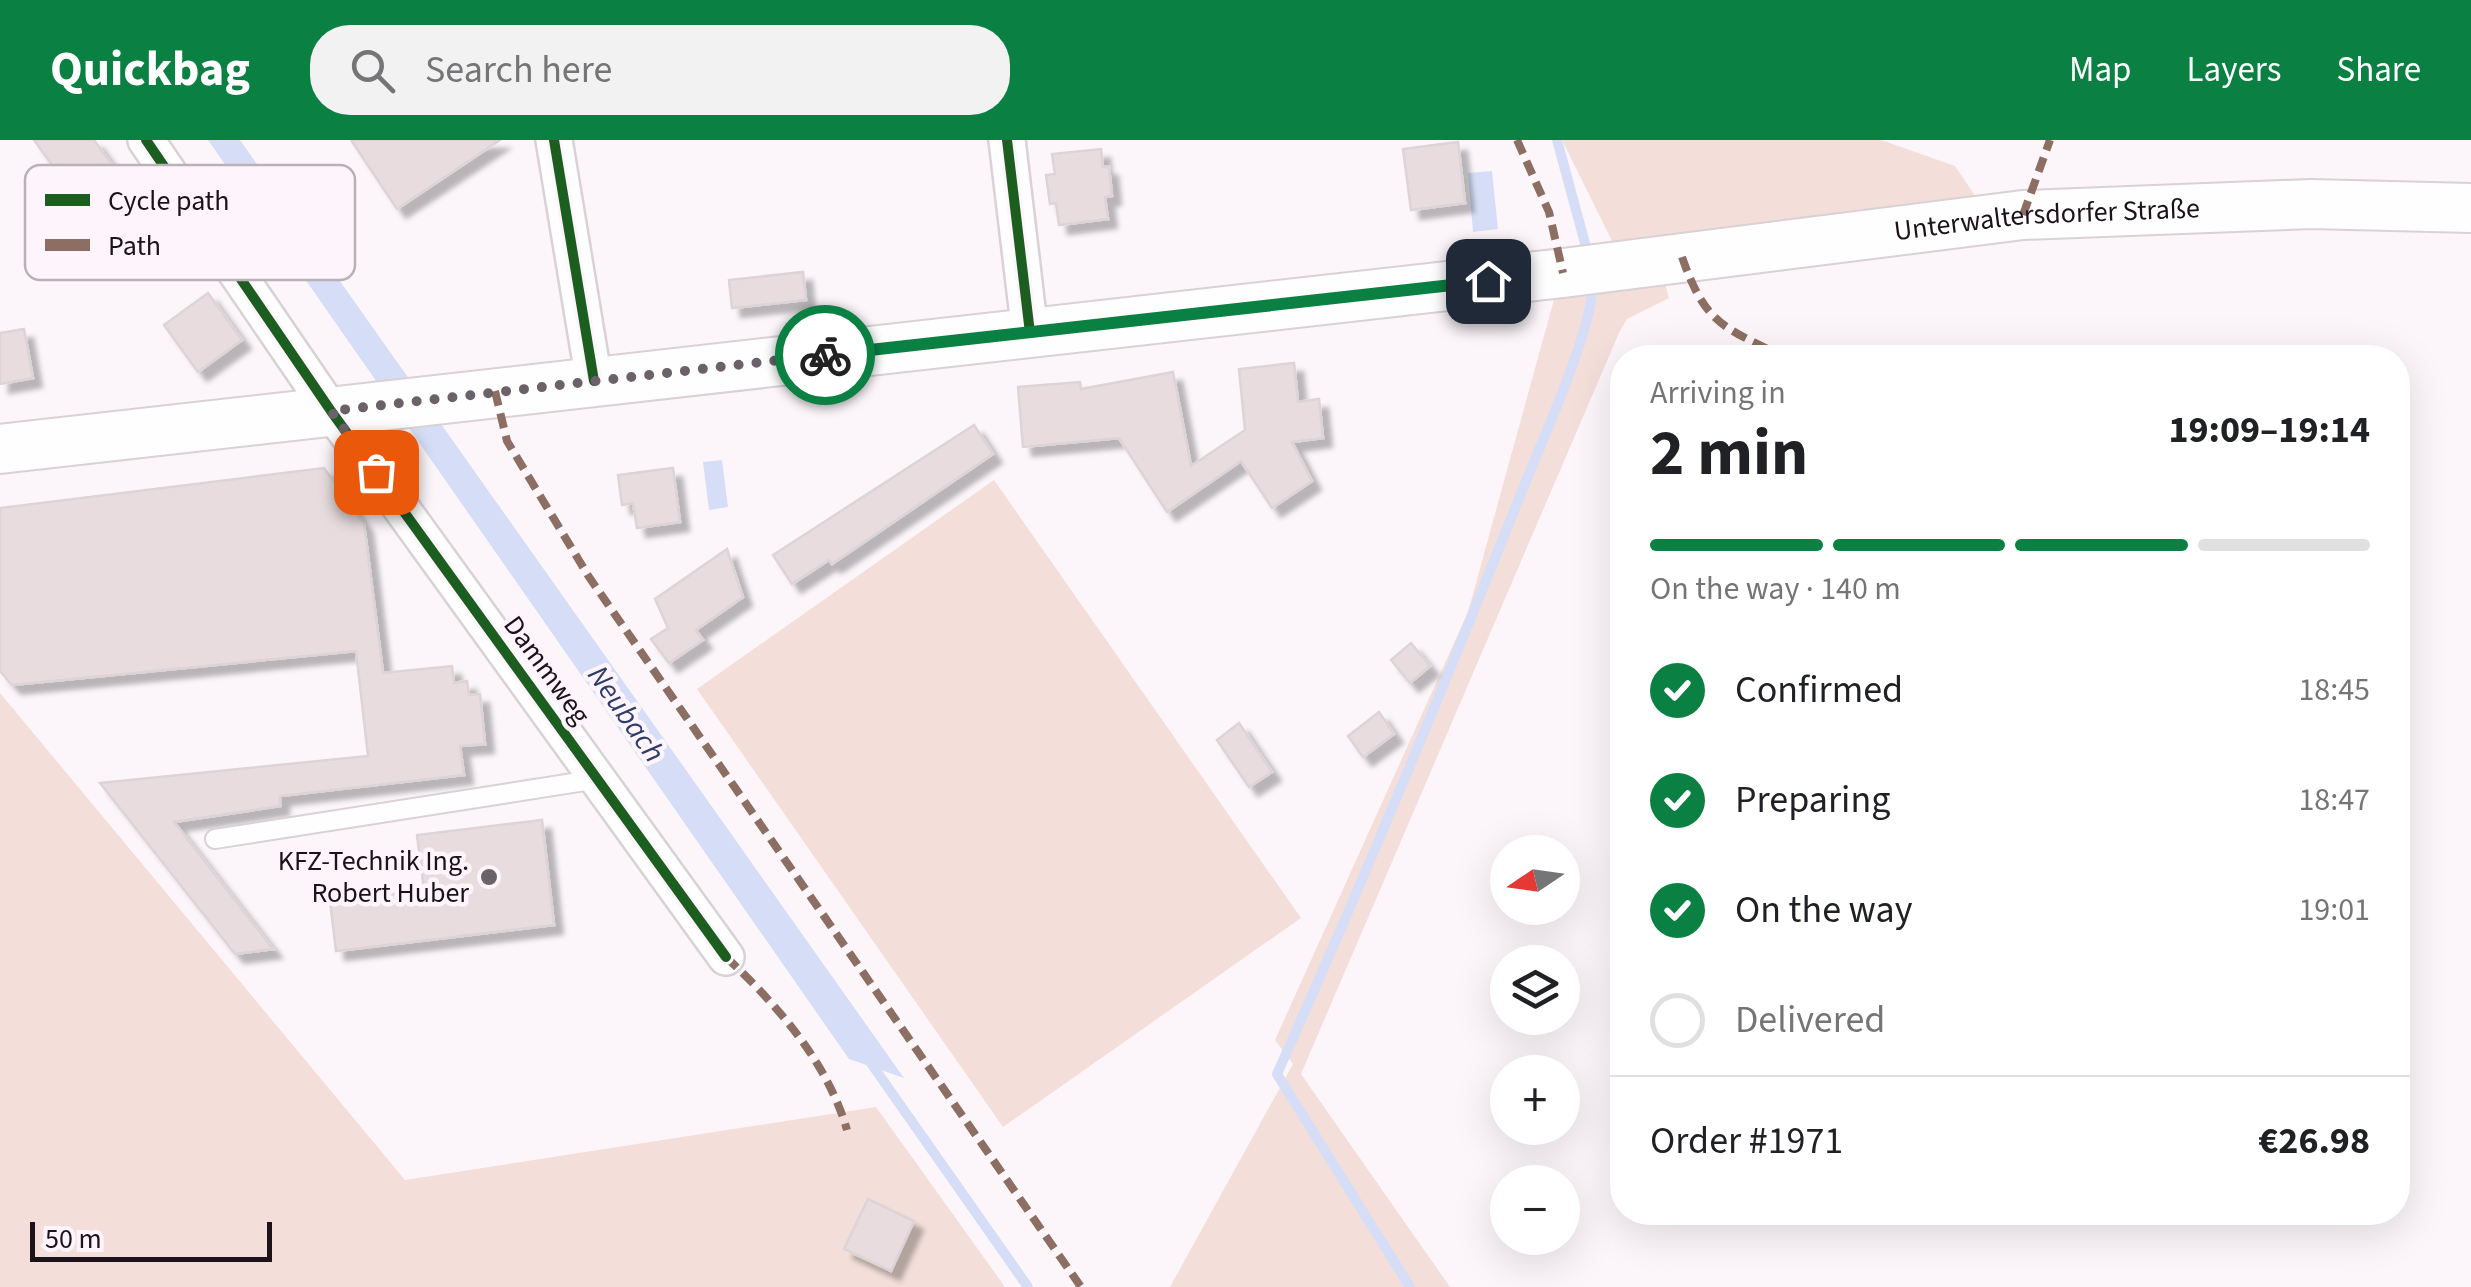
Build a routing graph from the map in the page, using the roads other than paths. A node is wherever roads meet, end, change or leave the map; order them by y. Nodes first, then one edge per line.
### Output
1 (146, 140) edge
2 (554, 140) edge
3 (1007, 140) edge
4 (165, 165) edge
5 (2471, 208) edge
6 (254, 280) edge
7 (1030, 333) junction
8 (594, 382) junction
9 (352, 408) junction
10 (0, 449) edge
11 (598, 779) junction
12 (215, 839) dead end
13 (726, 956) dead end

1 - 4 street, Dammweg
2 - 8 street
3 - 7 street
5 - 7 main road, Unterwaltersdorfer Straße
6 - 9 street, Dammweg
7 - 8 main road, Unterwaltersdorfer Straße
8 - 9 main road, Unterwaltersdorfer Straße
9 - 10 main road, Unterwaltersdorfer Straße
9 - 11 street, Dammweg
11 - 12 lane
11 - 13 street, Dammweg

